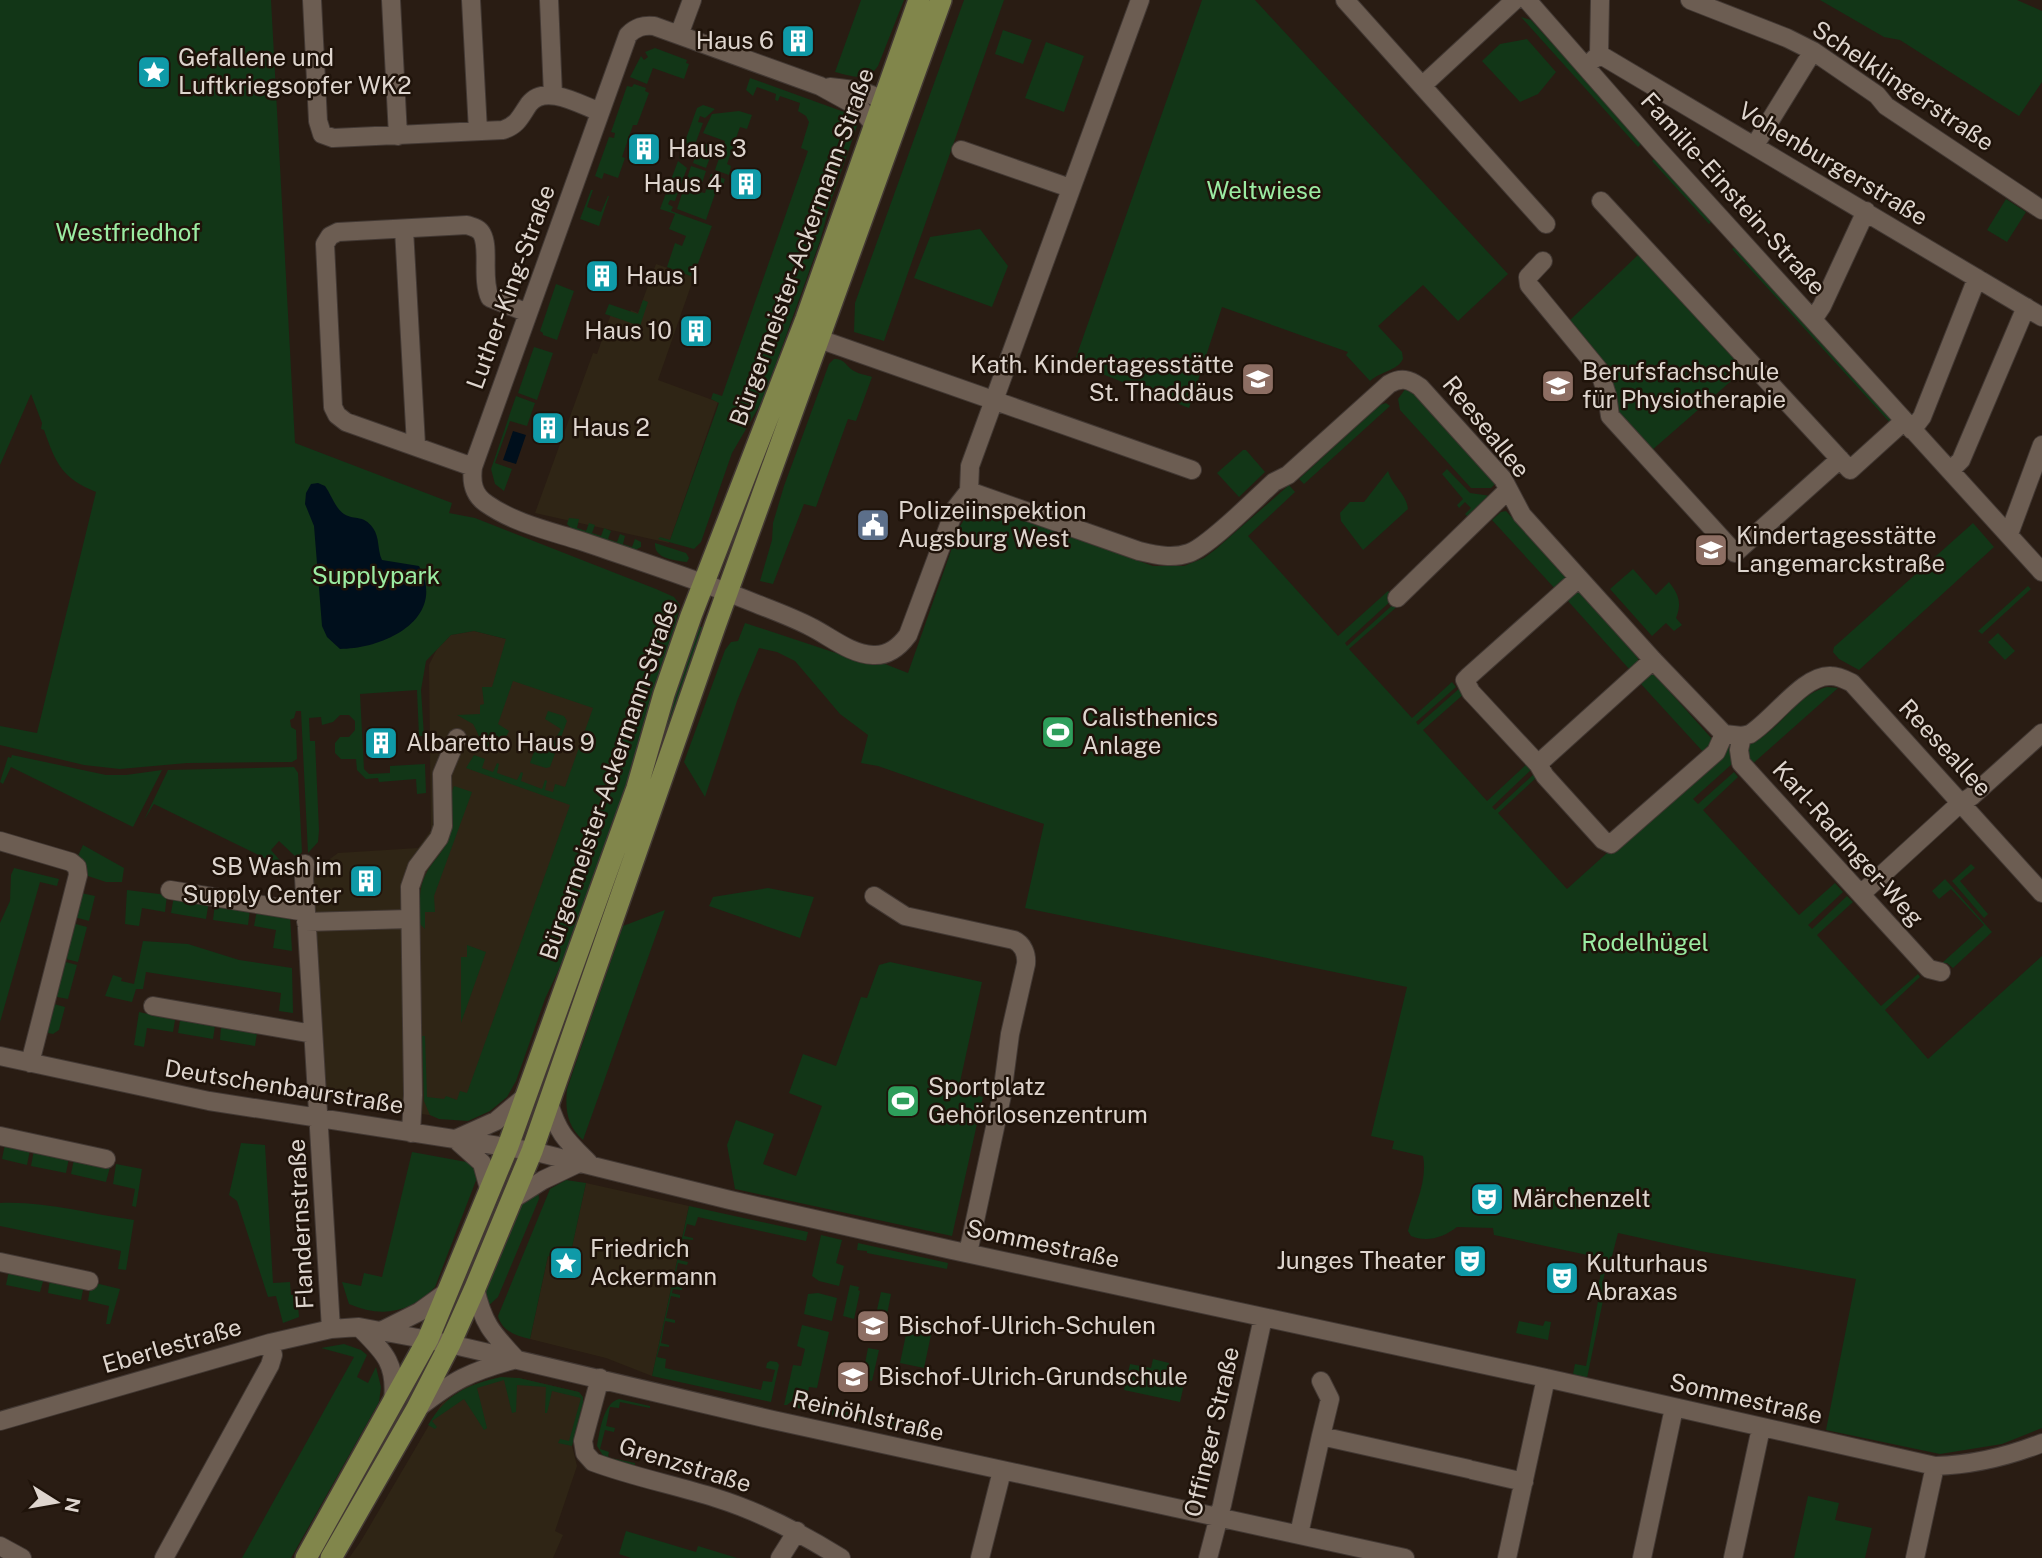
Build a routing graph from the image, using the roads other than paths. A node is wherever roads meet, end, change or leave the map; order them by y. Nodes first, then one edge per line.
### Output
1 (312, 0) edge
2 (391, 0) edge
3 (471, 0) edge
4 (549, 0) edge
5 (692, 0) edge
6 (919, 0) edge
7 (941, 0) edge
8 (1140, 0) edge
9 (1345, 0) edge
10 (1515, 0) edge
11 (1527, 0) edge
12 (1600, 0) edge
13 (1690, 0) edge
14 (679, 35) junction
15 (1813, 51) junction
16 (1593, 60) junction
17 (1423, 85) junction
18 (820, 86) junction
19 (554, 95) junction
20 (884, 100) junction
21 (600, 112) junction
22 (875, 126) junction
23 (478, 131) junction
24 (398, 136) junction
25 (1755, 145) junction
26 (961, 150) dead end
27 (1070, 188) junction
28 (872, 191) junction
29 (1601, 201) dead end
30 (2042, 210) edge
31 (1866, 211) junction
32 (1546, 224) dead end
33 (404, 229) junction
34 (1543, 261) dead end
35 (1977, 278) junction
36 (2026, 307) junction
37 (528, 313) junction
38 (2042, 317) edge
39 (1814, 318) junction
40 (819, 339) junction
41 (993, 400) junction
42 (1908, 425) junction
43 (416, 445) junction
44 (2042, 445) edge
45 (1840, 459) junction
46 (473, 467) junction
47 (1192, 470) dead end
48 (1951, 470) junction
49 (1508, 490) junction
50 (969, 491) junction
51 (2008, 534) junction
52 (2042, 572) edge
53 (1579, 578) junction
54 (703, 584) junction
55 (727, 593) junction
56 (1397, 598) dead end
57 (1653, 660) junction
58 (2042, 733) edge
59 (1733, 735) junction
60 (457, 738) dead end
61 (1538, 764) junction
62 (1963, 803) junction
63 (0, 841) edge
64 (305, 864) dead end
65 (170, 890) dead end
66 (2042, 892) edge
67 (1861, 894) junction
68 (874, 896) dead end
69 (306, 917) junction
70 (410, 919) junction
71 (1941, 972) dead end
72 (153, 1006) dead end
73 (313, 1034) junction
74 (0, 1057) edge
75 (30, 1063) junction
76 (529, 1093) junction
77 (549, 1102) junction
78 (319, 1117) junction
79 (411, 1133) junction
80 (0, 1136) edge
81 (455, 1139) junction
82 (508, 1146) junction
83 (532, 1151) junction
84 (106, 1159) dead end
85 (585, 1163) junction
86 (490, 1192) junction
87 (513, 1199) junction
88 (968, 1253) junction
89 (0, 1262) edge
90 (89, 1280) dead end
91 (475, 1288) junction
92 (451, 1289) junction
93 (1263, 1318) junction
94 (359, 1326) junction
95 (331, 1329) junction
96 (383, 1330) junction
97 (428, 1339) junction
98 (270, 1343) junction
99 (450, 1344) junction
100 (517, 1360) junction
101 (600, 1378) junction
102 (1546, 1378) junction
103 (1321, 1381) dead end
104 (393, 1406) junction
105 (1674, 1408) junction
106 (416, 1409) junction
107 (0, 1421) edge
108 (1761, 1428) junction
109 (1321, 1436) junction
110 (2042, 1443) edge
111 (1935, 1466) junction
112 (1002, 1471) junction
113 (1524, 1482) junction
114 (1219, 1517) junction
115 (797, 1531) junction
116 (1299, 1534) junction
117 (0, 1546) edge
118 (22, 1558) edge
119 (164, 1558) edge
120 (306, 1558) edge
121 (331, 1558) edge
122 (780, 1558) edge
123 (841, 1558) edge
124 (980, 1558) edge
125 (1208, 1558) edge
126 (1405, 1558) edge
127 (1507, 1558) edge
128 (1642, 1558) edge
129 (1733, 1558) edge
130 (1915, 1558) edge

1 - 24 street
2 - 24 street
3 - 23 street
4 - 19 street
5 - 14 street
6 - 20 main road, Bürgermeister-Ackermann-Straße
7 - 28 main road, Bürgermeister-Ackermann-Straße
8 - 27 street
9 - 17 street
10 - 17 street
11 - 16 street, Familie-Einstein-Straße
12 - 16 street
13 - 15 street, Schelklingerstraße
14 - 18 street, Luther-King-Straße
14 - 21 street, Luther-King-Straße
15 - 25 street
15 - 30 street, Schelklingerstraße
16 - 25 street, Vohenburgerstraße
16 - 39 street, Familie-Einstein-Straße
17 - 32 street
18 - 20 street, Luther-King-Straße
18 - 22 street, Luther-King-Straße
19 - 21 street
19 - 23 street
20 - 22 main road, Bürgermeister-Ackermann-Straße
20 - 28 street
21 - 37 street, Luther-King-Straße
22 - 54 main road, Bürgermeister-Ackermann-Straße
23 - 24 street
25 - 31 street, Vohenburgerstraße
26 - 27 street
27 - 41 street
28 - 40 main road, Bürgermeister-Ackermann-Straße
29 - 45 street
31 - 35 street, Vohenburgerstraße
31 - 39 street
33 - 37 street
33 - 43 street
33 - 43 street
34 - 45 street
35 - 36 street, Vohenburgerstraße
35 - 42 street
36 - 38 street, Vohenburgerstraße
36 - 48 street
37 - 46 street, Luther-King-Straße
39 - 42 street, Familie-Einstein-Straße
40 - 41 street
40 - 55 main road, Bürgermeister-Ackermann-Straße
41 - 47 street
41 - 50 street
42 - 45 street
42 - 48 street, Familie-Einstein-Straße
43 - 46 street
44 - 51 street
46 - 54 street
48 - 51 street, Familie-Einstein-Straße
49 - 50 street, Reeseallee
49 - 53 street, Reeseallee
49 - 56 street
50 - 55 street
51 - 52 street, Familie-Einstein-Straße
53 - 57 street, Reeseallee
53 - 61 street
54 - 55 street
54 - 76 main road, Bürgermeister-Ackermann-Straße
55 - 77 main road, Bürgermeister-Ackermann-Straße
57 - 59 street, Reeseallee
57 - 61 street
58 - 62 street
59 - 61 street
59 - 62 street, Reeseallee
59 - 67 street, Karl-Radinger-Weg
60 - 70 street
62 - 66 street, Reeseallee
62 - 67 street
63 - 75 street
64 - 69 street, Flandernstraße
65 - 69 street
67 - 71 street, Karl-Radinger-Weg
68 - 88 street
69 - 70 street
69 - 73 street, Flandernstraße
70 - 79 street
72 - 73 street
73 - 78 street, Flandernstraße
74 - 75 street, Deutschenbaurstraße
75 - 78 street, Deutschenbaurstraße
76 - 81 street
76 - 82 main road, Bürgermeister-Ackermann-Straße
77 - 83 main road, Bürgermeister-Ackermann-Straße
77 - 85 street
78 - 79 street, Deutschenbaurstraße
78 - 95 street, Flandernstraße
79 - 81 street, Deutschenbaurstraße
80 - 84 street
81 - 82 street, Deutschenbaurstraße
81 - 86 street
82 - 83 street, Deutschenbaurstraße
82 - 86 main road, Bürgermeister-Ackermann-Straße
83 - 85 street, Sommestraße
83 - 87 main road, Bürgermeister-Ackermann-Straße
85 - 87 street
85 - 88 street, Sommestraße
86 - 92 main road, Bürgermeister-Ackermann-Straße
87 - 91 main road, Bürgermeister-Ackermann-Straße
88 - 93 street, Sommestraße
89 - 90 street
91 - 99 main road, Bürgermeister-Ackermann-Straße
91 - 100 street
92 - 96 street
92 - 97 main road, Bürgermeister-Ackermann-Straße
93 - 102 street, Sommestraße
93 - 114 street, Offinger Straße
94 - 95 street, Eberlestraße
94 - 96 street, Eberlestraße
94 - 104 street
95 - 98 street, Eberlestraße
96 - 97 street, Eberlestraße
97 - 99 street, Reinöhlstraße
97 - 104 main road, Bürgermeister-Ackermann-Straße
98 - 107 street, Eberlestraße
98 - 119 street
99 - 100 street, Reinöhlstraße
99 - 106 main road, Bürgermeister-Ackermann-Straße
100 - 101 street, Reinöhlstraße
100 - 106 street
101 - 112 street, Reinöhlstraße
101 - 115 street, Grenzstraße
102 - 105 street, Sommestraße
102 - 113 street
103 - 109 street
104 - 120 main road, Bürgermeister-Ackermann-Straße
105 - 108 street, Sommestraße
105 - 128 street
106 - 121 main road, Bürgermeister-Ackermann-Straße
108 - 111 street, Sommestraße
108 - 129 street
109 - 113 street
109 - 116 street
110 - 111 street, Sommestraße
111 - 130 street
112 - 114 street, Reinöhlstraße
112 - 124 street
113 - 127 street
114 - 116 street, Reinöhlstraße
114 - 125 street, Offinger Straße
115 - 122 street
115 - 123 street, Grenzstraße
116 - 126 street, Reinöhlstraße
117 - 118 street

